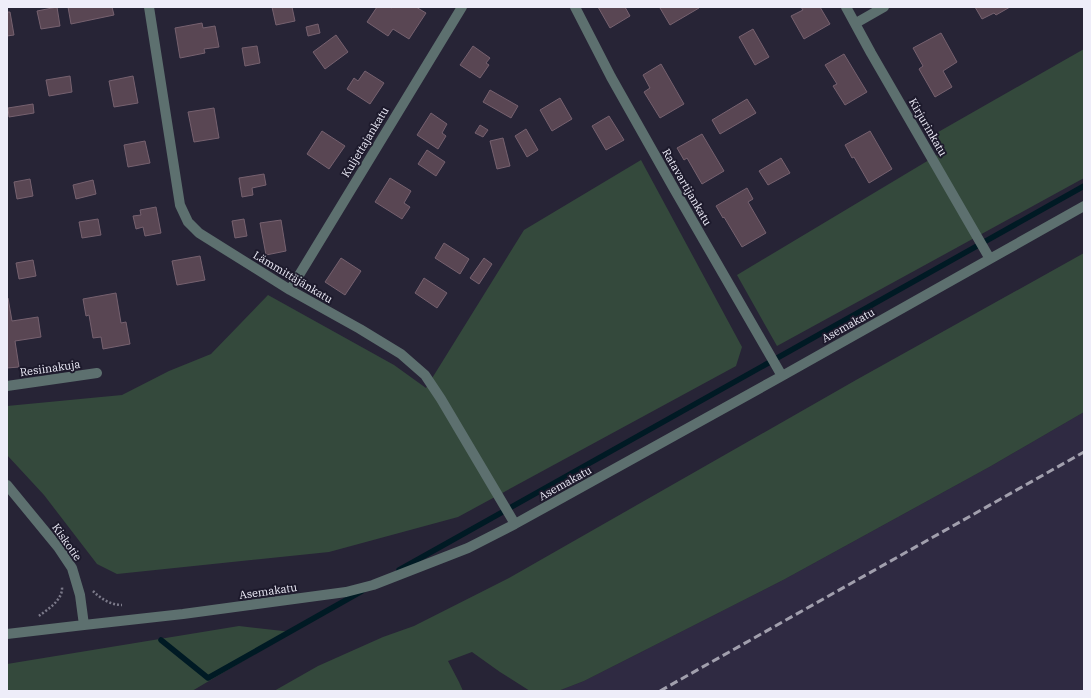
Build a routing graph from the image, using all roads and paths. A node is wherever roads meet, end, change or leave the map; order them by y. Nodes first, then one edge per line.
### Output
1 (149, 7) edge
2 (462, 7) edge
3 (575, 7) edge
4 (846, 7) edge
5 (884, 7) edge
6 (856, 23) junction
7 (1084, 206) edge
8 (990, 259) junction
9 (290, 290) junction
10 (97, 373) dead end
11 (782, 376) junction
12 (7, 386) edge
13 (7, 485) edge
14 (515, 524) junction
15 (62, 584) dead end
16 (78, 588) junction
17 (62, 590) junction
18 (126, 605) dead end
19 (32, 618) dead end
20 (84, 625) junction
21 (7, 634) edge

1 - 9 street, Lämmittäjänkatu
2 - 9 street, Kuljettajankatu
3 - 11 street, Ratavartijankatu
4 - 6 street, Kirjurinkatu
5 - 6 street
6 - 8 street, Kirjurinkatu
7 - 8 street, Asemakatu
8 - 11 street, Asemakatu
9 - 14 street, Lämmittäjänkatu
10 - 12 street, Resiinakuja
11 - 14 street, Asemakatu
13 - 16 street, Kiskotie
14 - 20 street, Asemakatu
15 - 17 path
16 - 17 path
16 - 18 path
16 - 20 street, Kiskotie
17 - 19 path
20 - 21 street, Asemakatu

